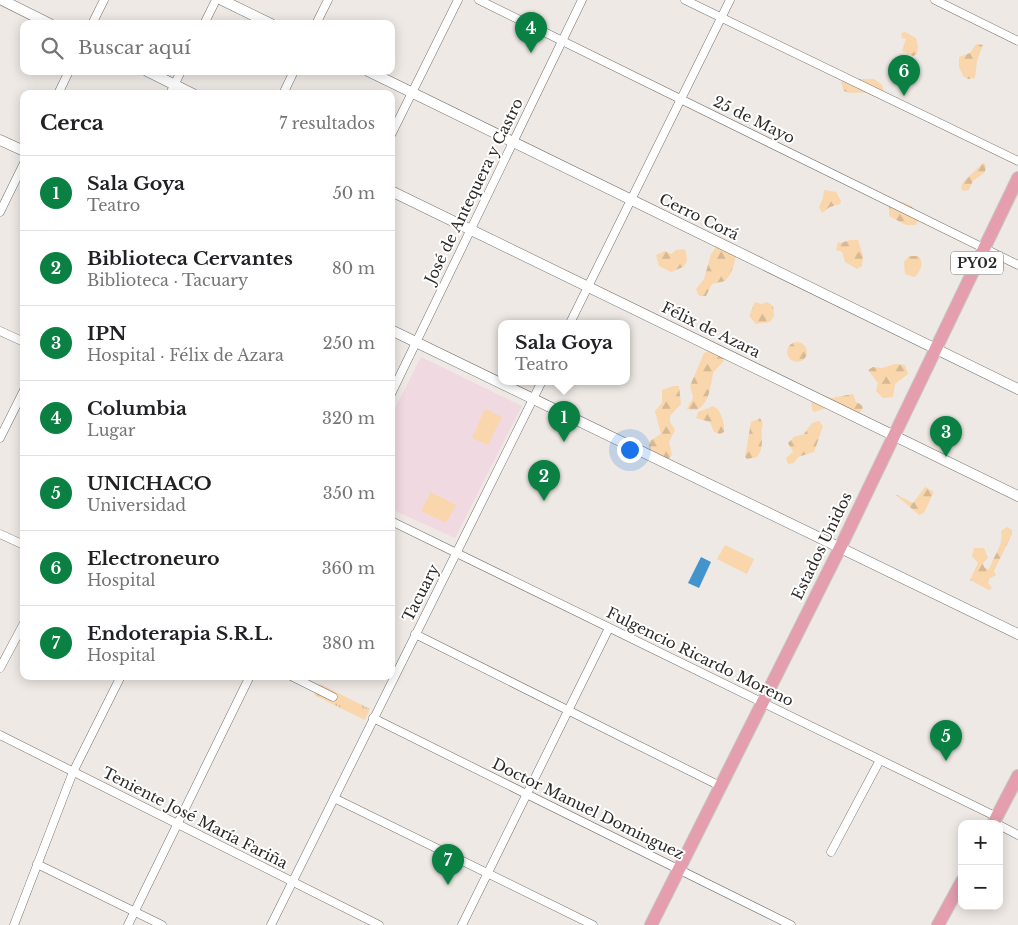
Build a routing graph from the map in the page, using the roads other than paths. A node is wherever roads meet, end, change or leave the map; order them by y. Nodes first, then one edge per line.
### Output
1 (2, 0) edge
2 (104, 0) edge
3 (216, 0) edge
4 (222, 0) edge
5 (328, 0) edge
6 (458, 0) edge
7 (479, 0) edge
8 (582, 0) edge
9 (686, 0) edge
10 (730, 0) edge
11 (936, 0) edge
12 (722, 17) junction
13 (42, 20) edge
14 (94, 20) edge
15 (206, 20) edge
16 (262, 20) edge
17 (318, 20) edge
18 (562, 41) junction
19 (1018, 41) edge
20 (67, 75) edge
21 (153, 75) edge
22 (179, 75) edge
23 (292, 75) edge
24 (376, 75) edge
25 (172, 89) edge
26 (60, 90) edge
27 (285, 90) edge
28 (412, 92) junction
29 (681, 99) junction
30 (395, 127) edge
31 (0, 140) edge
32 (513, 142) junction
33 (20, 149) edge
34 (1018, 161) edge
35 (20, 171) edge
36 (1018, 178) edge
37 (395, 193) edge
38 (631, 201) junction
39 (0, 212) edge
40 (471, 230) junction
41 (984, 248) junction
42 (1018, 265) edge
43 (588, 287) junction
44 (572, 320) edge
45 (0, 330) edge
46 (395, 332) edge
47 (20, 340) edge
48 (416, 342) junction
49 (936, 348) junction
50 (498, 382) edge
51 (504, 385) edge
52 (540, 385) edge
53 (395, 386) edge
54 (1018, 389) edge
55 (20, 398) edge
56 (533, 399) junction
57 (893, 435) junction
58 (0, 438) edge
59 (1018, 496) edge
60 (395, 524) edge
61 (0, 534) edge
62 (20, 543) edge
63 (840, 548) junction
64 (456, 553) junction
65 (609, 628) junction
66 (20, 630) edge
67 (415, 634) junction
68 (1018, 634) edge
69 (0, 668) edge
70 (395, 674) edge
71 (119, 680) edge
72 (248, 680) edge
73 (300, 680) edge
74 (392, 680) edge
75 (334, 697) dead end
76 (762, 702) junction
77 (568, 710) junction
78 (373, 718) junction
79 (0, 735) edge
80 (880, 760) junction
81 (73, 772) junction
82 (1018, 776) edge
83 (720, 786) junction
84 (526, 794) junction
85 (334, 798) junction
86 (992, 820) edge
87 (997, 820) edge
88 (177, 824) junction
89 (1003, 826) edge
90 (1018, 835) edge
91 (831, 852) dead end
92 (37, 864) junction
93 (679, 869) junction
94 (487, 873) junction
95 (291, 882) junction
96 (958, 888) edge
97 (134, 912) junction
98 (14, 925) edge
99 (128, 925) edge
100 (162, 925) edge
101 (270, 925) edge
102 (379, 925) edge
103 (462, 925) edge
104 (593, 925) edge
105 (651, 925) edge
106 (791, 925) edge
107 (938, 925) edge

1 - 13 street
2 - 14 street
3 - 15 street
4 - 16 street
5 - 17 street
6 - 28 street
7 - 18 street, 25 de Mayo
8 - 18 street, José de Antequera y Castro
9 - 12 street
10 - 12 street
11 - 19 street
12 - 29 street
12 - 34 street
18 - 29 street, 25 de Mayo
18 - 32 street, José de Antequera y Castro
20 - 26 street
21 - 25 street
22 - 25 street
23 - 27 street
24 - 28 street, Cerro Corá
28 - 30 street
28 - 32 street, Cerro Corá
29 - 38 street
29 - 41 street, 25 de Mayo
31 - 33 street
32 - 38 street, Cerro Corá
32 - 40 street, José de Antequera y Castro
35 - 39 street
36 - 41 main road, Estados Unidos / PY02
37 - 40 street, Félix de Azara
38 - 43 street
38 - 49 street, Cerro Corá
40 - 43 street, Félix de Azara
40 - 48 street, José de Antequera y Castro
41 - 42 street, 25 de Mayo
41 - 49 main road, Estados Unidos / PY02
43 - 44 street
43 - 57 street, Félix de Azara
45 - 47 street
46 - 48 street
48 - 50 street
48 - 53 street, José de Antequera y Castro
49 - 54 street, Cerro Corá
49 - 57 main road, Estados Unidos / PY02
51 - 56 street
52 - 56 street, Tacuary
55 - 58 street
56 - 63 street
56 - 64 street, Tacuary
57 - 59 street, Félix de Azara
57 - 63 main road, Estados Unidos / PY02
60 - 64 street, Fulgencio Ricardo Moreno
61 - 62 street
63 - 68 street
63 - 76 main road, Estados Unidos
64 - 65 street, Fulgencio Ricardo Moreno
64 - 67 street, Tacuary
65 - 76 street, Fulgencio Ricardo Moreno
65 - 77 street
66 - 69 street
67 - 70 street, Tacuary
67 - 77 street
71 - 81 street
72 - 88 street
73 - 75 street
74 - 78 street, Tacuary
76 - 80 street, Fulgencio Ricardo Moreno
76 - 83 main road, Estados Unidos
77 - 83 street
77 - 84 street
78 - 84 street, Doctor Manuel Dominguez
78 - 85 street, Tacuary
79 - 81 street, Teniente José María Fariña
80 - 86 street, Fulgencio Ricardo Moreno
80 - 91 street
81 - 88 street, Teniente José María Fariña
81 - 92 street
82 - 87 main road
83 - 93 main road, Estados Unidos
84 - 93 street, Doctor Manuel Dominguez
84 - 94 street
85 - 94 street
85 - 95 street, Tacuary
88 - 95 street, Teniente José María Fariña
88 - 97 street
89 - 90 street, Fulgencio Ricardo Moreno
92 - 97 street
92 - 98 street
93 - 105 main road, Estados Unidos
93 - 106 street, Doctor Manuel Dominguez
94 - 103 street
94 - 104 street
95 - 101 street, Tacuary
95 - 102 street, Teniente José María Fariña
96 - 107 main road
97 - 99 street
97 - 100 street

